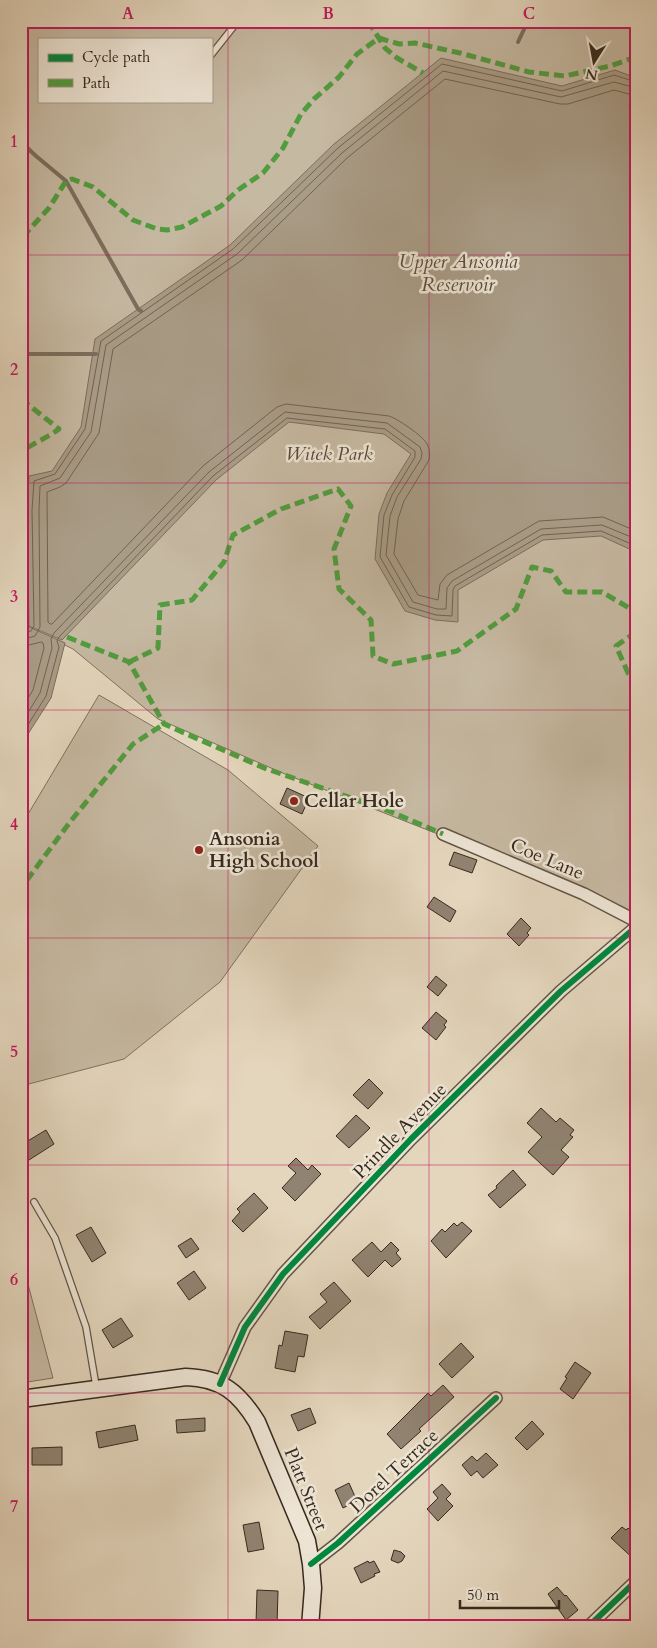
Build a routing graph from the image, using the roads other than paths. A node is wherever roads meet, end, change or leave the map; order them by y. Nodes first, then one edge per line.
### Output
1 (238, 21) edge
2 (212, 54) edge
3 (443, 834) dead end
4 (636, 921) edge
5 (636, 927) edge
6 (34, 1202) dead end
7 (220, 1384) junction
8 (96, 1388) junction
9 (496, 1398) dead end
10 (21, 1399) edge
11 (311, 1564) junction
12 (636, 1581) edge
13 (310, 1627) edge
14 (588, 1627) edge

1 - 2 lane
3 - 4 street, Coe Lane
5 - 7 street, Prindle Avenue
6 - 8 lane
7 - 8 main road
7 - 11 main road, Platt Street
8 - 10 main road
9 - 11 street, Dorel Terrace
11 - 13 main road, Platt Street
12 - 14 street

